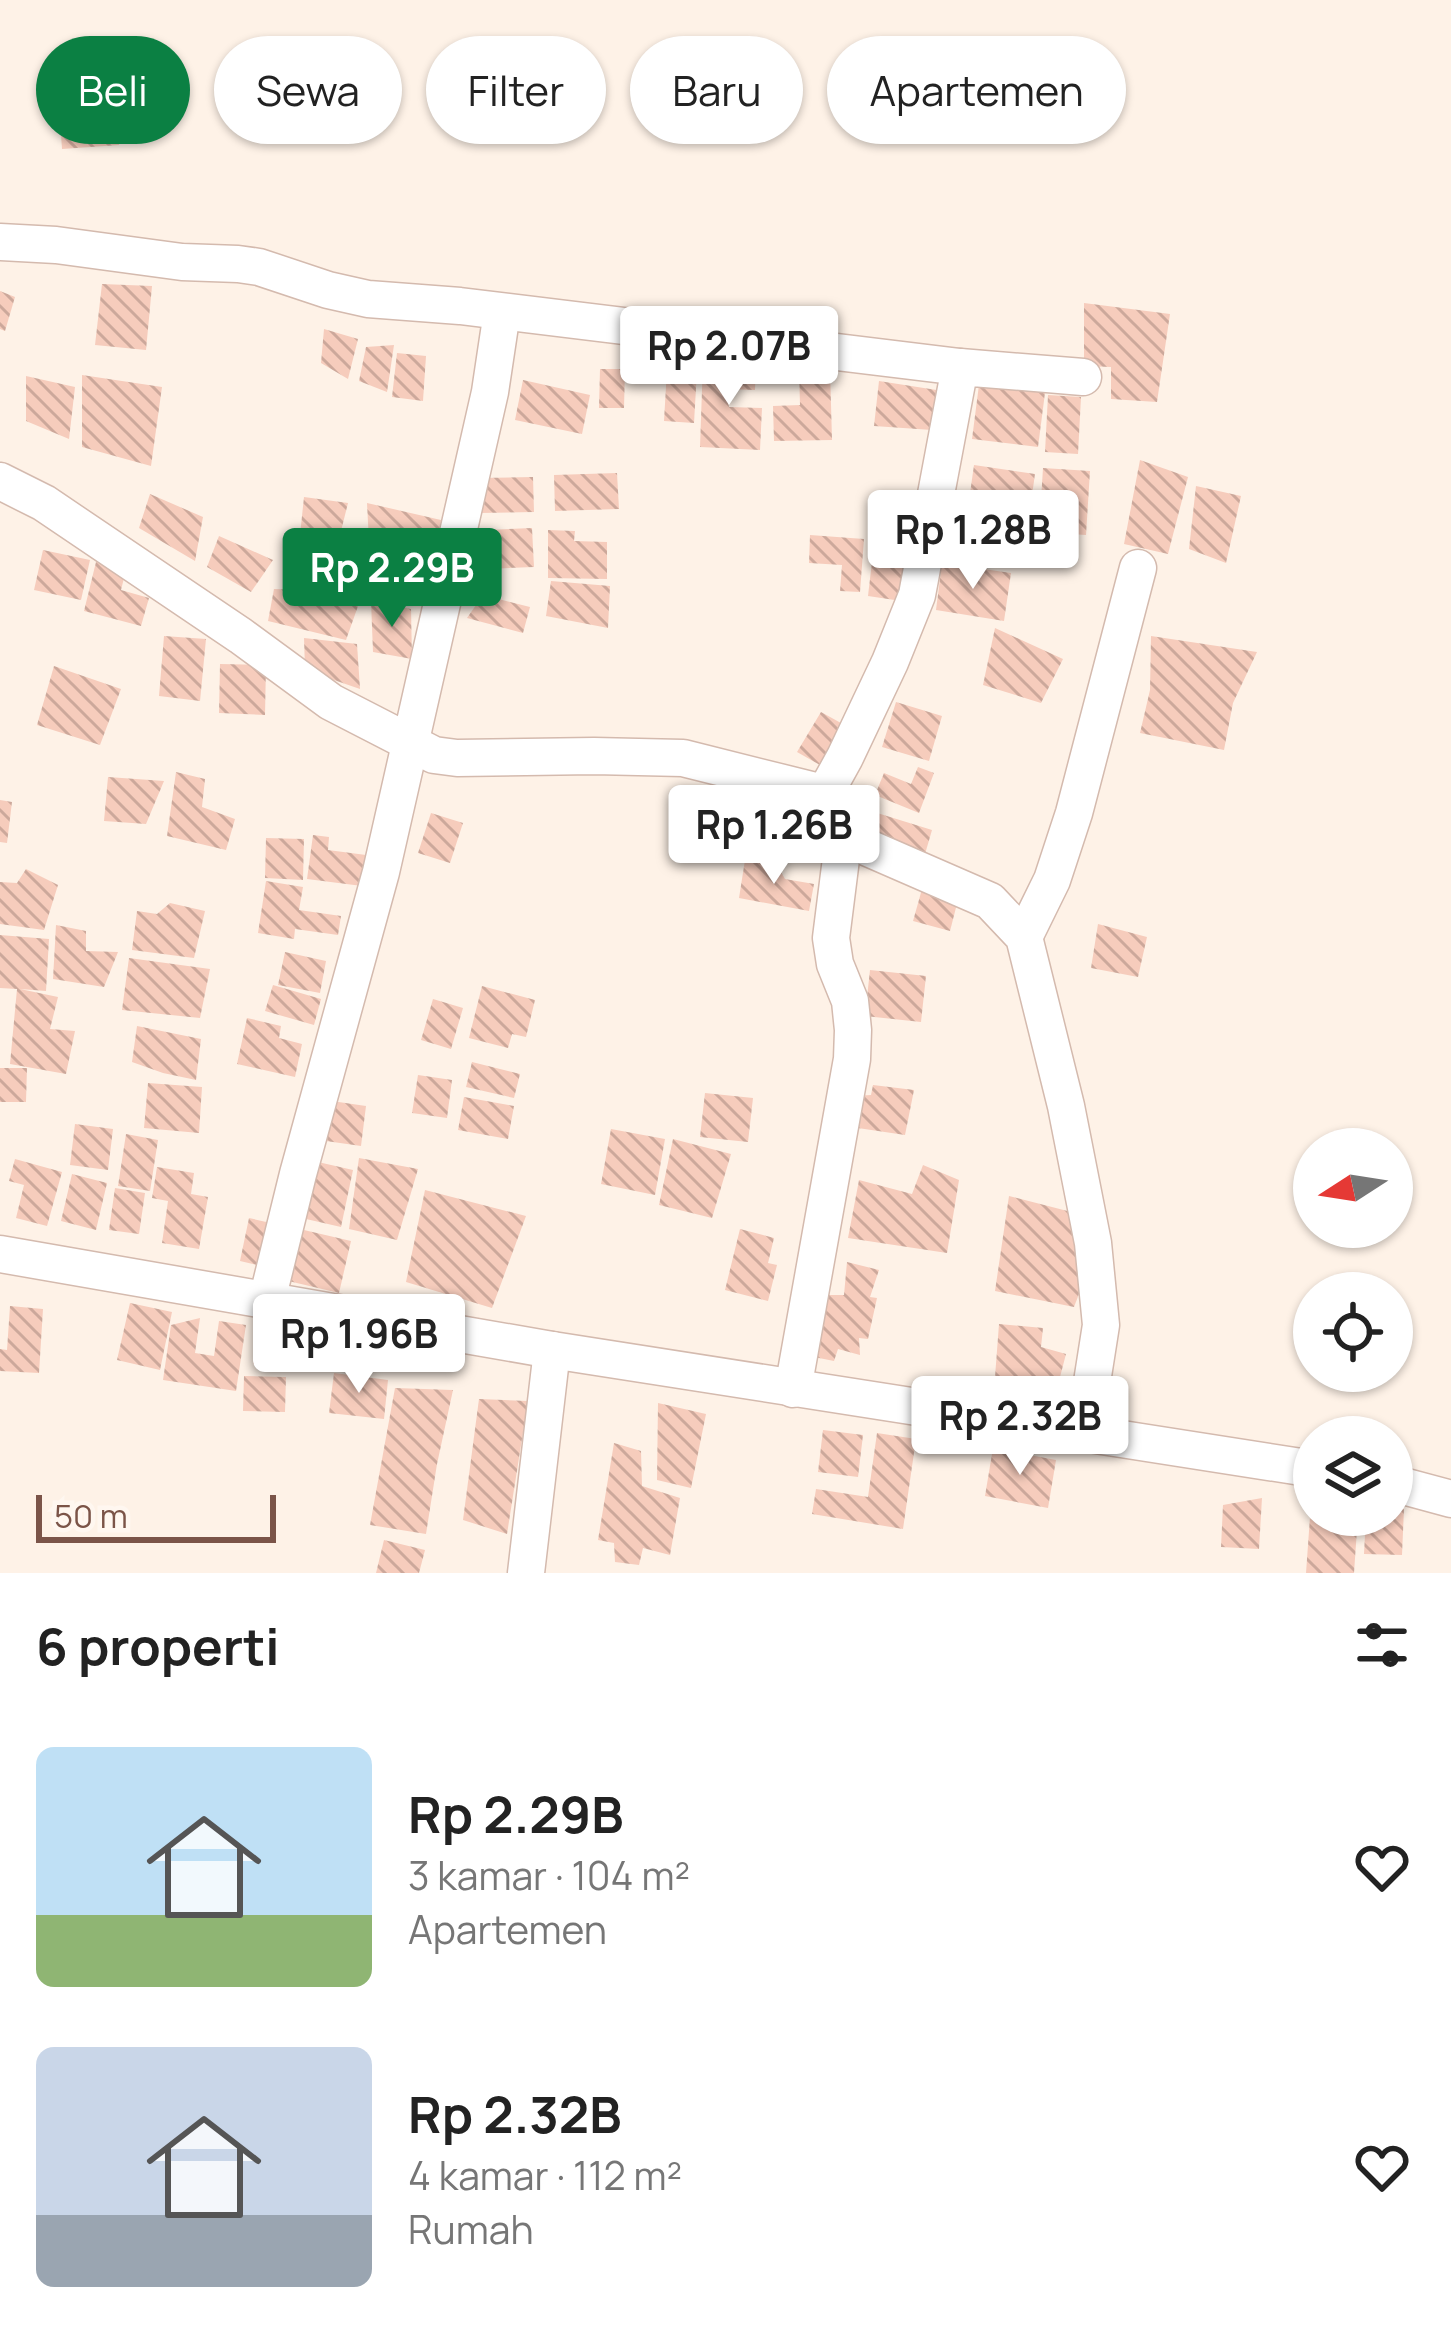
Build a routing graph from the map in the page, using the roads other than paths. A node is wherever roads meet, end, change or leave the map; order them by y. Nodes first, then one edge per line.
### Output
1 (0, 242) edge
2 (502, 312) junction
3 (960, 367) junction
4 (1083, 377) dead end
5 (0, 481) edge
6 (1138, 568) dead end
7 (410, 742) junction
8 (819, 792) junction
9 (845, 827) junction
10 (1024, 937) junction
11 (0, 1254) edge
12 (267, 1300) junction
13 (552, 1350) junction
14 (793, 1389) junction
15 (1084, 1433) junction
16 (1293, 1466) edge
17 (1413, 1489) edge
18 (1451, 1499) edge
19 (526, 1573) edge

1 - 2 street
2 - 3 street
2 - 7 street
3 - 4 street
3 - 8 street
5 - 7 street
6 - 10 street
7 - 8 street
7 - 12 street
8 - 9 street
9 - 10 street
9 - 14 street
10 - 15 street
11 - 12 street
12 - 13 street
13 - 14 street
13 - 19 street
14 - 15 street
15 - 16 street
17 - 18 street

